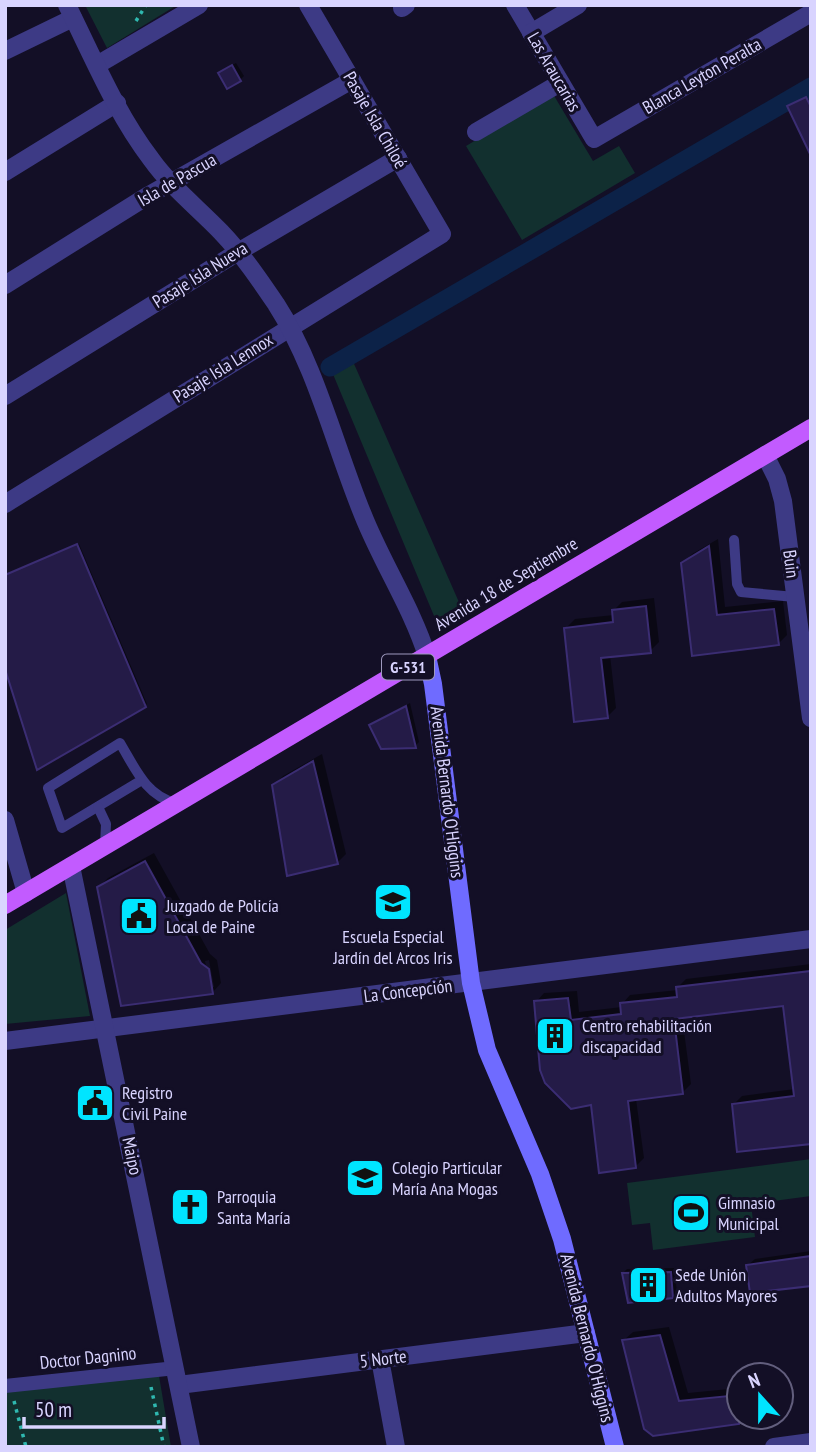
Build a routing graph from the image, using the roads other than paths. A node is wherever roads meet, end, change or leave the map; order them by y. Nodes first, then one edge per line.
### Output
1 (198, 5) edge
2 (308, 5) edge
3 (515, 5) edge
4 (578, 5) edge
5 (70, 11) edge
6 (811, 13) edge
7 (531, 33) junction
8 (5, 51) edge
9 (97, 65) junction
10 (352, 80) junction
11 (560, 83) junction
12 (117, 103) junction
13 (476, 132) dead end
14 (594, 139) joint
15 (398, 158) junction
16 (5, 172) edge
17 (171, 183) junction
18 (442, 234) joint
19 (238, 252) junction
20 (5, 285) edge
21 (290, 327) junction
22 (5, 396) edge
23 (811, 428) edge
24 (765, 455) junction
25 (5, 504) edge
26 (734, 540) dead end
27 (795, 597) junction
28 (805, 633) edge
29 (427, 656) junction
30 (811, 718) edge
31 (142, 780) junction
32 (177, 804) junction
33 (98, 807) junction
34 (5, 820) edge
35 (105, 847) junction
36 (71, 866) junction
37 (26, 893) junction
38 (5, 905) edge
39 (811, 939) edge
40 (471, 983) junction
41 (106, 1030) junction
42 (5, 1041) edge
43 (586, 1333) junction
44 (380, 1359) junction
45 (177, 1376) junction
46 (8, 1386) edge
47 (811, 1442) edge
48 (191, 1447) edge
49 (396, 1447) edge
50 (615, 1447) edge
51 (774, 1447) edge

1 - 9 street
2 - 10 street, Pasaje Isla Chiloé
3 - 7 street, Las Araucarias
4 - 7 street
5 - 8 street
5 - 9 street, Avenida Bernardo O'Higgins
6 - 14 street, Blanca Leyton Peralta
7 - 11 street, Las Araucarias
9 - 12 street, Avenida Bernardo O'Higgins
10 - 15 street, Pasaje Isla Chiloé
10 - 17 street, Isla de Pascua
11 - 13 street
11 - 14 street, Las Araucarias
12 - 16 street
12 - 17 street, Avenida Bernardo O'Higgins
15 - 18 street, Pasaje Isla Chiloé
15 - 19 street, Pasaje Isla Nueva
17 - 19 street, Avenida Bernardo O'Higgins
17 - 20 street, Isla de Pascua
18 - 21 street, Pasaje Isla Lennox
19 - 21 street, Avenida Bernardo O'Higgins
19 - 22 street, Pasaje Isla Nueva
21 - 25 street, Pasaje Isla Lennox
21 - 29 street, Avenida Bernardo O'Higgins
23 - 24 main road, Avenida 18 de Septiembre / G-531
24 - 27 street, Buin
24 - 29 main road, Avenida 18 de Septiembre / G-531
26 - 27 lane
27 - 28 street, Buin
28 - 30 street, Buin
29 - 32 main road, Avenida 18 de Septiembre / G-531
29 - 40 main road, Avenida Bernardo O'Higgins
31 - 32 lane
31 - 33 lane
31 - 33 lane
32 - 35 main road, Avenida 18 de Septiembre / G-531
33 - 35 lane
34 - 37 street
35 - 36 main road, Avenida 18 de Septiembre / G-531
36 - 37 main road, Avenida 18 de Septiembre / G-531
36 - 41 street, Maipo
37 - 38 main road, Avenida 18 de Septiembre / G-531
39 - 40 street, La Concepción
40 - 41 street, La Concepción
40 - 43 main road, Avenida Bernardo O'Higgins
41 - 42 street, La Concepción
41 - 45 street, Maipo
43 - 44 street, 5 Norte
43 - 50 main road, Avenida Bernardo O'Higgins
44 - 45 street, 5 Norte
44 - 49 street
45 - 46 street, Doctor Dagnino
45 - 48 street, Maipo
47 - 51 street

